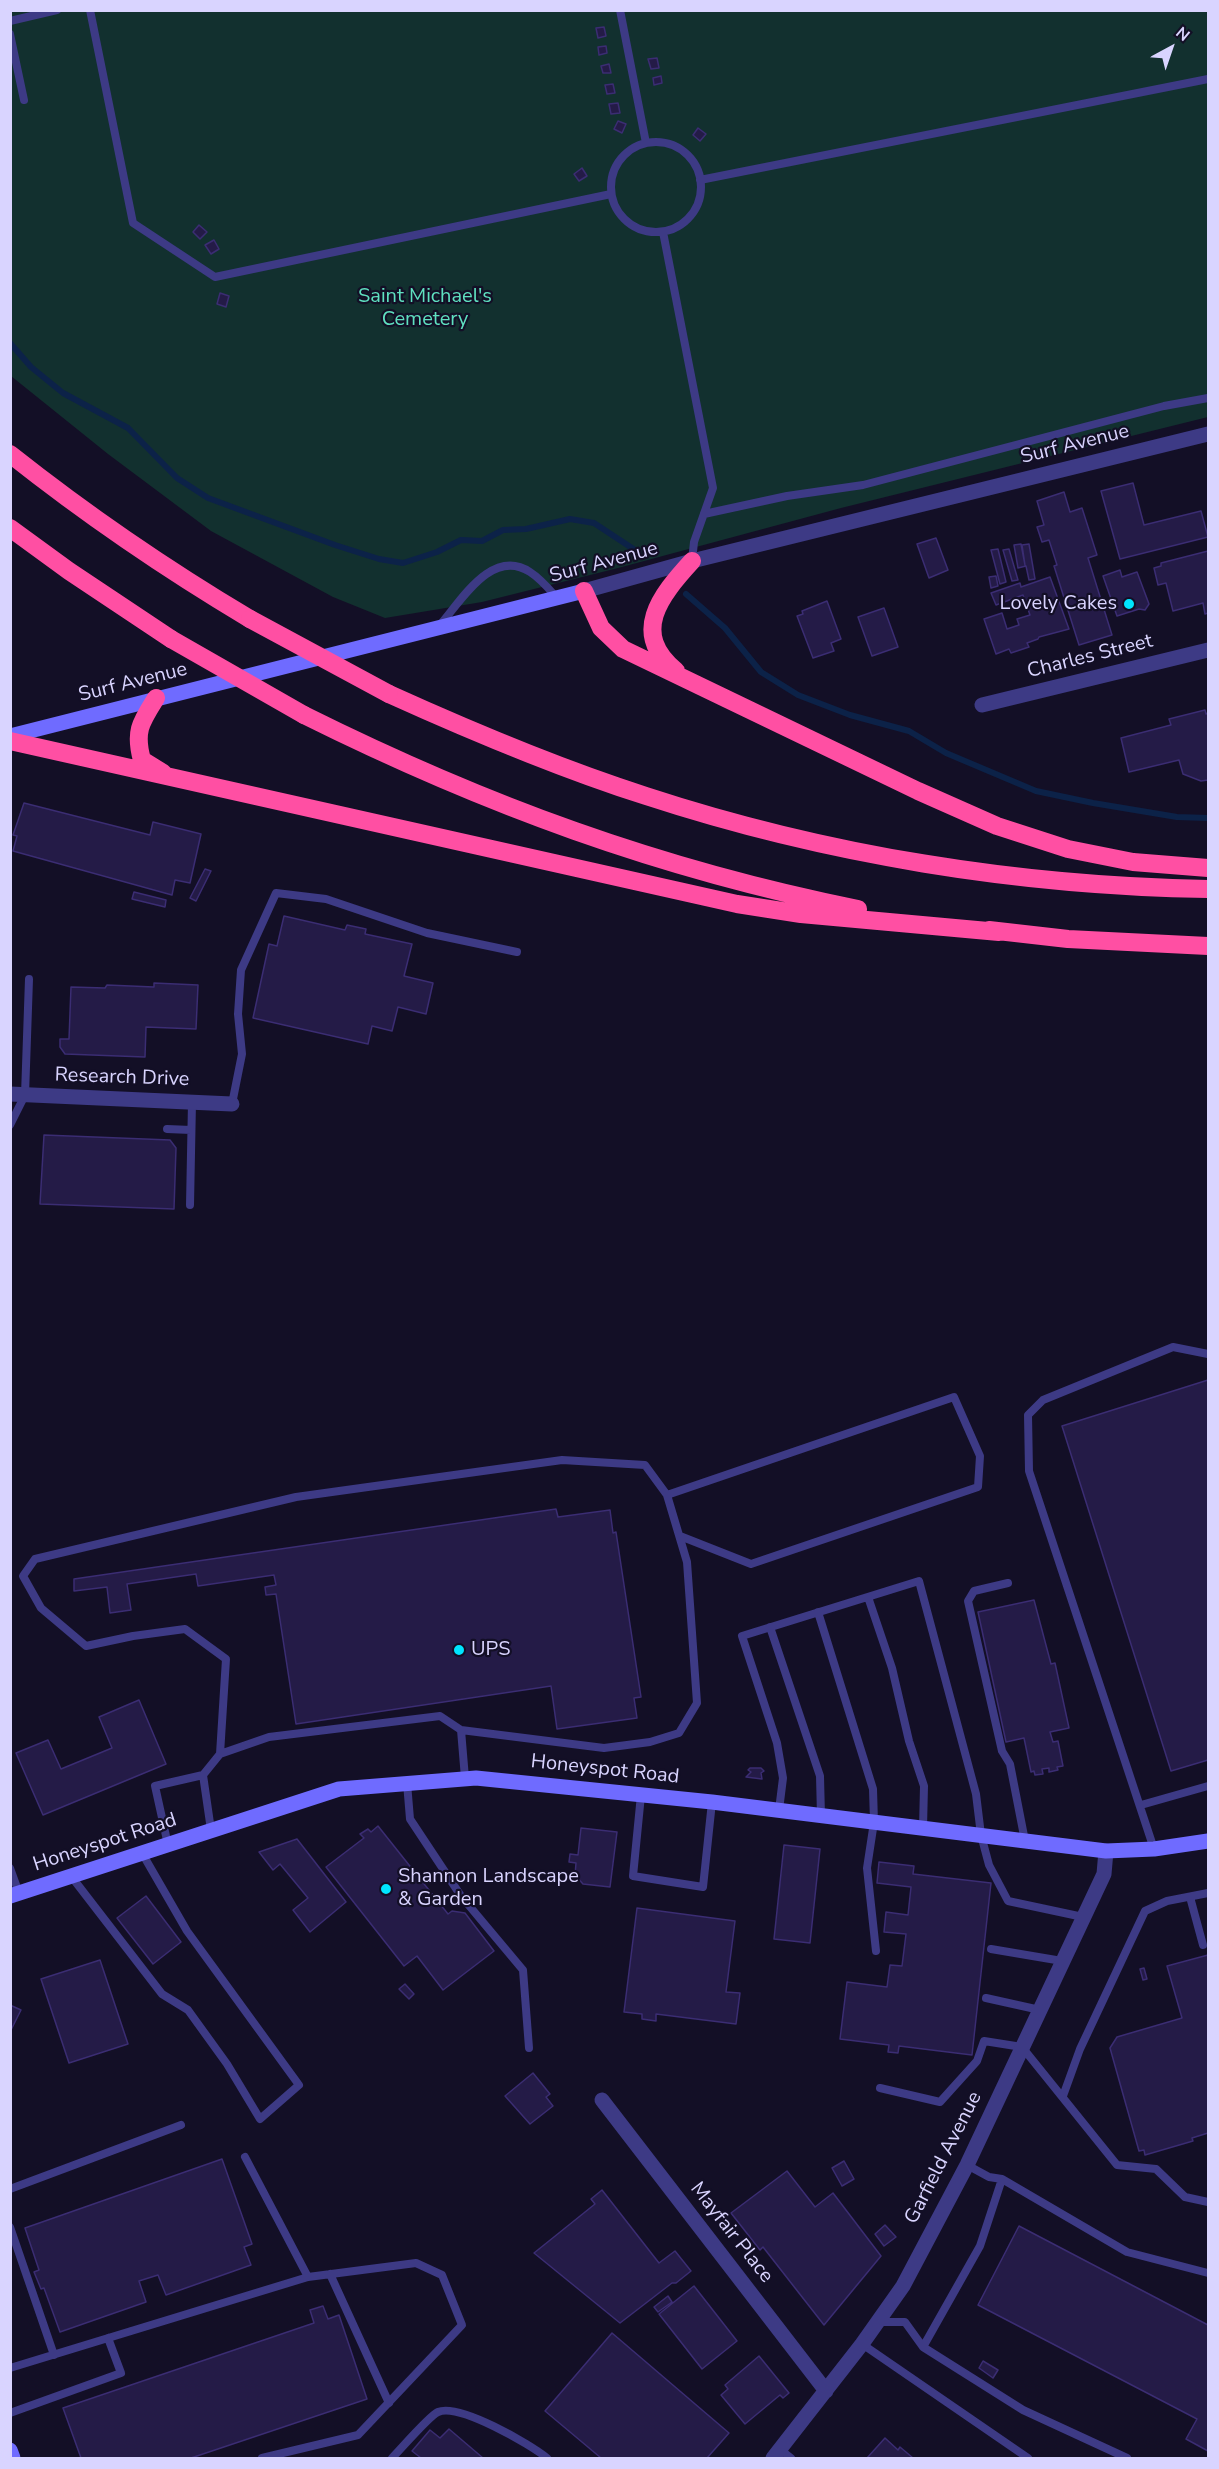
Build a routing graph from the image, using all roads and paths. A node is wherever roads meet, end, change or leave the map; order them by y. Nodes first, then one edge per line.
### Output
1 (57, 10) edge
2 (90, 10) edge
3 (620, 10) edge
4 (10, 21) edge
5 (10, 34) edge
6 (1209, 79) edge
7 (24, 100) dead end
8 (646, 143) junction
9 (700, 180) junction
10 (611, 194) junction
11 (663, 232) junction
12 (1209, 398) edge
13 (1209, 434) edge
14 (10, 454) edge
15 (704, 514) junction
16 (10, 528) edge
17 (692, 561) junction
18 (584, 591) junction
19 (558, 598) junction
20 (438, 628) junction
21 (1209, 650) edge
22 (682, 676) junction
23 (156, 698) junction
24 (982, 705) dead end
25 (10, 736) edge
26 (10, 741) edge
27 (173, 779) junction
28 (1209, 868) edge
29 (1209, 889) edge
30 (999, 932) junction
31 (1209, 946) edge
32 (517, 952) dead end
33 (28, 979) dead end
34 (18, 1095) edge
35 (192, 1102) junction
36 (232, 1104) joint
37 (10, 1125) edge
38 (167, 1129) dead end
39 (191, 1130) junction
40 (190, 1205) dead end
41 (1209, 1354) edge
42 (667, 1495) junction
43 (680, 1536) junction
44 (1008, 1583) dead end
45 (868, 1597) junction
46 (818, 1612) junction
47 (770, 1627) junction
48 (461, 1730) junction
49 (220, 1754) junction
50 (203, 1775) junction
51 (465, 1778) junction
52 (408, 1783) junction
53 (1209, 1786) edge
54 (641, 1794) junction
55 (712, 1802) junction
56 (1141, 1805) junction
57 (779, 1810) junction
58 (821, 1815) junction
59 (874, 1822) junction
60 (923, 1828) junction
61 (211, 1830) junction
62 (981, 1835) junction
63 (1025, 1841) junction
64 (1209, 1841) edge
65 (168, 1845) junction
66 (1154, 1849) junction
67 (1106, 1851) junction
68 (142, 1853) junction
69 (10, 1868) edge
70 (71, 1876) junction
71 (1209, 1893) edge
72 (15, 1895) edge
73 (1190, 1897) junction
74 (1083, 1917) junction
75 (1203, 1945) dead end
76 (991, 1949) dead end
77 (876, 1951) dead end
78 (1062, 1961) junction
79 (986, 1998) dead end
80 (1040, 2010) junction
81 (1022, 2047) junction
82 (529, 2048) dead end
83 (880, 2088) dead end
84 (1063, 2096) junction
85 (602, 2100) dead end
86 (181, 2125) dead end
87 (245, 2157) dead end
88 (967, 2165) junction
89 (1002, 2179) junction
90 (10, 2189) edge
91 (1209, 2202) edge
92 (10, 2227) edge
93 (1209, 2273) edge
94 (330, 2274) junction
95 (308, 2277) junction
96 (877, 2322) junction
97 (108, 2338) junction
98 (862, 2344) junction
99 (923, 2347) junction
100 (54, 2355) junction
101 (10, 2368) edge
102 (826, 2391) junction
103 (389, 2403) junction
104 (10, 2413) edge
105 (10, 2450) edge
106 (781, 2456) edge
107 (13, 2458) edge
108 (262, 2458) edge
109 (392, 2458) edge
110 (547, 2458) edge
111 (1028, 2458) edge
112 (1126, 2458) edge

1 - 4 lane
2 - 10 lane
3 - 8 lane
5 - 7 lane
6 - 9 lane
8 - 9 lane
8 - 10 lane
9 - 11 lane
10 - 11 lane
11 - 15 lane
12 - 15 lane
13 - 17 street, Surf Avenue
14 - 29 highway, bridge
15 - 17 lane
16 - 30 highway, bridge
17 - 18 street, Surf Avenue
17 - 22 highway
18 - 19 main road, Surf Avenue
18 - 22 highway
19 - 20 main road, Surf Avenue
19 - 20 lane
20 - 23 main road, Surf Avenue
21 - 24 street, Charles Street
22 - 28 highway
23 - 25 main road, Surf Avenue
23 - 27 highway
26 - 27 highway
27 - 30 highway
30 - 31 highway
32 - 36 lane
33 - 34 lane
34 - 35 street, Research Drive
34 - 37 lane
35 - 36 street, Research Drive
35 - 39 lane
38 - 39 lane
39 - 40 lane
41 - 56 lane
42 - 43 lane
42 - 43 lane
42 - 49 lane
43 - 48 lane
44 - 63 lane
45 - 46 lane
45 - 60 lane
45 - 62 lane
46 - 47 lane
46 - 59 lane
47 - 57 lane
47 - 58 lane
48 - 49 lane
48 - 51 lane
49 - 50 lane
50 - 61 lane
50 - 65 lane
51 - 52 main road, Honeyspot Road
51 - 54 main road, Honeyspot Road
52 - 61 main road, Honeyspot Road
52 - 82 lane
53 - 56 lane
54 - 55 main road, Honeyspot Road
54 - 55 lane
55 - 57 main road, Honeyspot Road
56 - 66 lane
57 - 58 main road, Honeyspot Road
58 - 59 main road, Honeyspot Road
59 - 60 main road, Honeyspot Road
59 - 77 lane
60 - 62 main road, Honeyspot Road
61 - 65 main road, Honeyspot Road
62 - 63 main road, Honeyspot Road
62 - 74 lane
63 - 67 main road, Honeyspot Road
64 - 66 main road, Honeyspot Road
65 - 68 main road, Honeyspot Road
66 - 67 main road, Honeyspot Road
67 - 74 street, Garfield Avenue
68 - 70 main road, Honeyspot Road
68 - 70 lane
69 - 72 lane
70 - 72 main road, Honeyspot Road
71 - 73 lane
73 - 75 lane
73 - 84 lane
74 - 78 street, Garfield Avenue
76 - 78 lane
78 - 80 street, Garfield Avenue
79 - 80 lane
80 - 81 street, Garfield Avenue
81 - 83 lane
81 - 84 lane
81 - 88 street, Garfield Avenue
84 - 91 lane
85 - 102 street, Mayfair Place
86 - 90 lane
87 - 95 lane
88 - 89 lane
88 - 96 street, Garfield Avenue
89 - 93 lane
89 - 99 lane
92 - 100 lane
94 - 95 lane
94 - 103 lane
94 - 103 lane
95 - 97 lane
96 - 98 street, Garfield Avenue
96 - 99 lane
97 - 100 lane
97 - 104 lane
98 - 102 street, Garfield Avenue
98 - 111 lane
99 - 112 lane
100 - 101 lane
102 - 106 street, Garfield Avenue
103 - 108 lane
105 - 107 main road
109 - 110 lane

